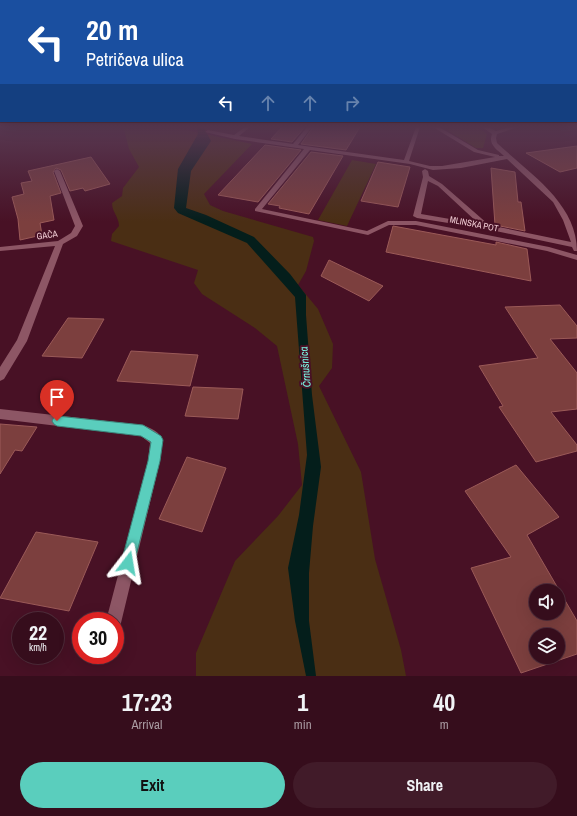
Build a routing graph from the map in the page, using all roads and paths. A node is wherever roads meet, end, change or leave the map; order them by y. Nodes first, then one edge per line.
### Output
1 (507, 158) edge
2 (299, 159) edge
3 (384, 159) edge
4 (407, 159) edge
5 (504, 159) edge
6 (406, 162) junction
7 (414, 162) junction
8 (57, 171) dead end
9 (426, 177) junction
10 (416, 219) junction
11 (487, 227) junction
12 (60, 243) junction
13 (576, 247) edge
14 (0, 249) edge
15 (577, 258) edge
16 (0, 376) edge
17 (0, 414) edge
18 (116, 612) edge

1 - 13 street
2 - 10 street, MLINSKA POT
3 - 6 street
4 - 6 street
5 - 7 street
6 - 7 street
7 - 9 street
8 - 12 street, GAČA
9 - 10 street
9 - 11 street
10 - 11 street
10 - 15 street, MLINSKA POT
11 - 13 street
12 - 14 street, GAČA
12 - 16 street
17 - 18 street

